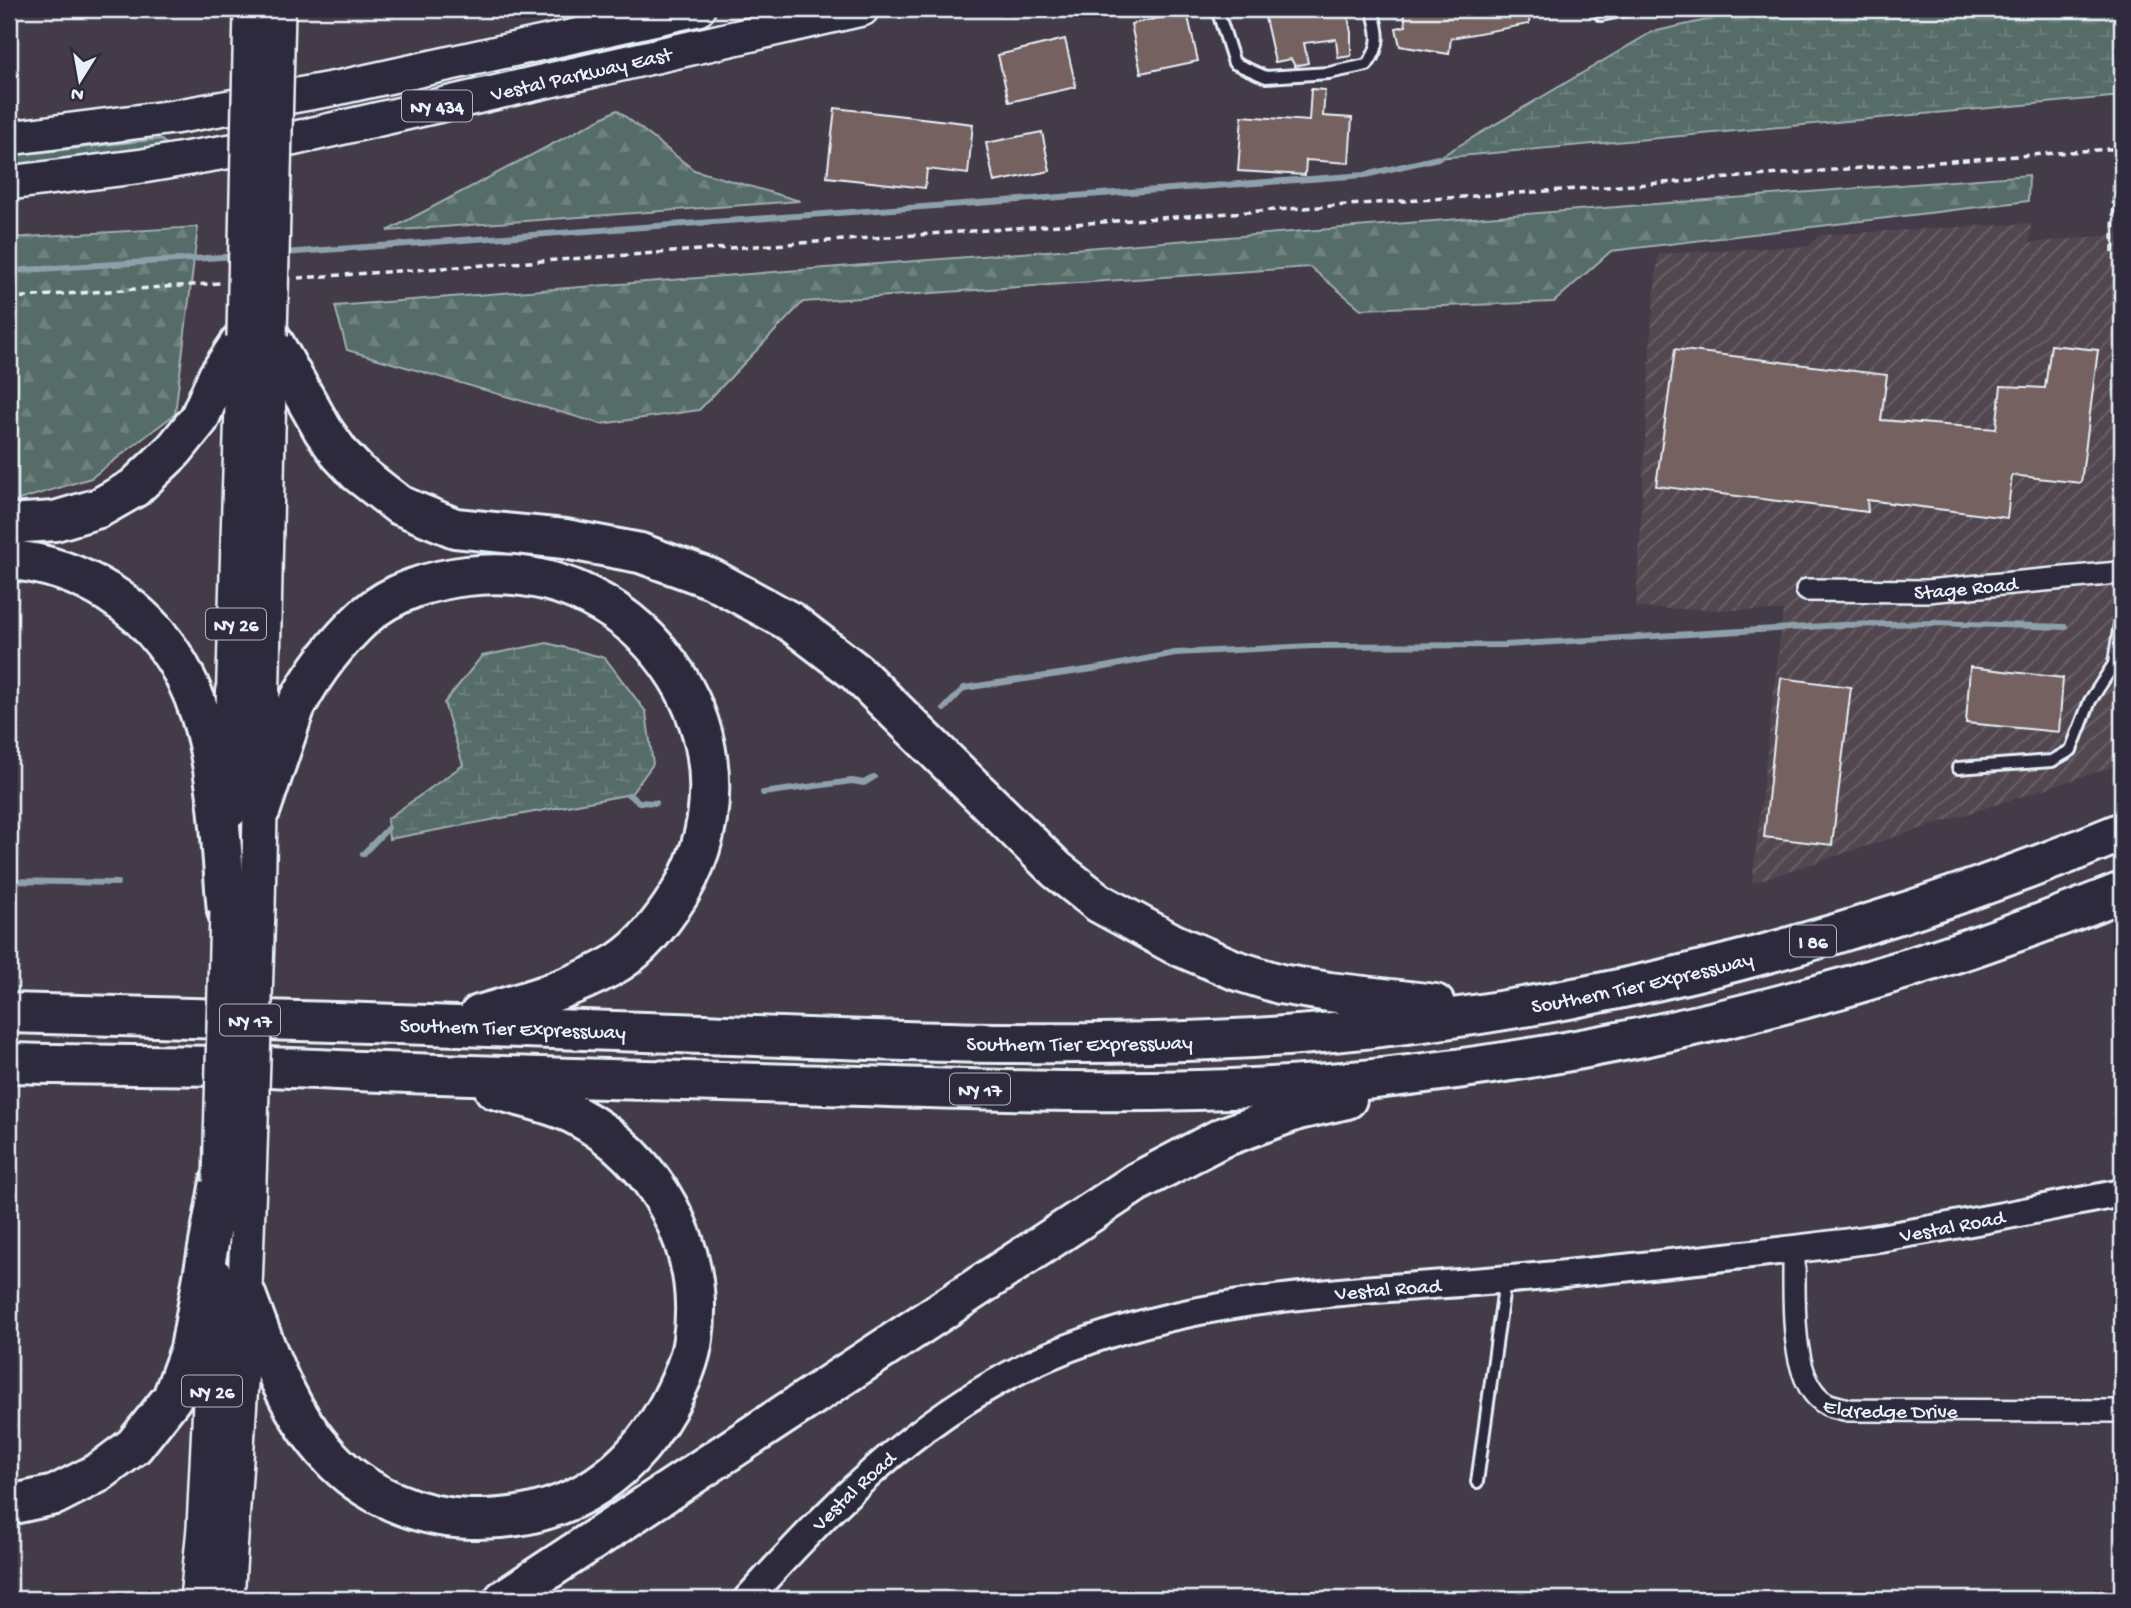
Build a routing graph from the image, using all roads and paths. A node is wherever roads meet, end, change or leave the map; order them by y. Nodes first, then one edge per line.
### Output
1 (251, 9) edge
2 (278, 9) edge
3 (698, 9) edge
4 (862, 9) edge
5 (1217, 9) edge
6 (1373, 9) edge
7 (1598, 9) edge
8 (1632, 9) edge
9 (672, 13) edge
10 (809, 14) edge
11 (9, 138) edge
12 (2122, 148) edge
13 (2114, 149) junction
14 (9, 183) edge
15 (2113, 252) dead end
16 (290, 279) dead end
17 (220, 283) dead end
18 (9, 298) edge
19 (257, 337) junction
20 (9, 524) edge
21 (9, 560) edge
22 (2122, 571) edge
23 (1807, 590) dead end
24 (2122, 610) edge
25 (1958, 768) dead end
26 (261, 808) junction
27 (2122, 832) edge
28 (2122, 892) edge
29 (242, 909) junction
30 (9, 1000) edge
31 (1492, 1011) junction
32 (9, 1013) edge
33 (57, 1014) junction
34 (444, 1025) junction
35 (1513, 1060) junction
36 (9, 1063) edge
37 (60, 1065) junction
38 (9, 1071) edge
39 (445, 1074) junction
40 (235, 1182) junction
41 (2122, 1193) edge
42 (1794, 1249) junction
43 (1505, 1280) junction
44 (245, 1292) junction
45 (2122, 1411) edge
46 (1477, 1482) dead end
47 (9, 1505) edge
48 (197, 1599) edge
49 (227, 1599) edge
50 (504, 1599) edge
51 (747, 1599) edge

1 - 19 main road, NY 26, bridge
2 - 19 main road, NY 26, bridge
3 - 9 main road, Vestal Parkway East / NY 434
4 - 10 main road, Vestal Parkway East / NY 434
5 - 6 lane
7 - 8 lane
9 - 11 main road, Vestal Parkway East / NY 434
10 - 14 main road, Vestal Parkway East / NY 434
12 - 13 path
13 - 15 path
13 - 16 path
17 - 18 path
19 - 20 highway
19 - 26 main road, NY 26
19 - 29 main road, NY 26
19 - 31 highway
21 - 29 highway
22 - 23 street, Stage Road
24 - 25 lane
26 - 29 main road, NY 26
26 - 34 highway
27 - 31 highway, Southern Tier Expressway / I 86
28 - 35 highway
29 - 40 main road, NY 26, bridge
30 - 33 highway
31 - 34 highway, Southern Tier Expressway / NY 17
32 - 33 highway, Southern Tier Expressway / NY 17
33 - 34 highway, Southern Tier Expressway / NY 17
35 - 39 highway, NY 17
35 - 50 highway
36 - 37 highway, NY 17
37 - 38 highway
37 - 39 highway, NY 17
39 - 44 highway
40 - 44 main road, NY 26
40 - 47 highway
40 - 48 main road, NY 26
41 - 42 street, Vestal Road
42 - 43 street, Vestal Road
42 - 45 street, Eldredge Drive
43 - 46 lane
43 - 51 street, Vestal Road
44 - 49 main road, NY 26

